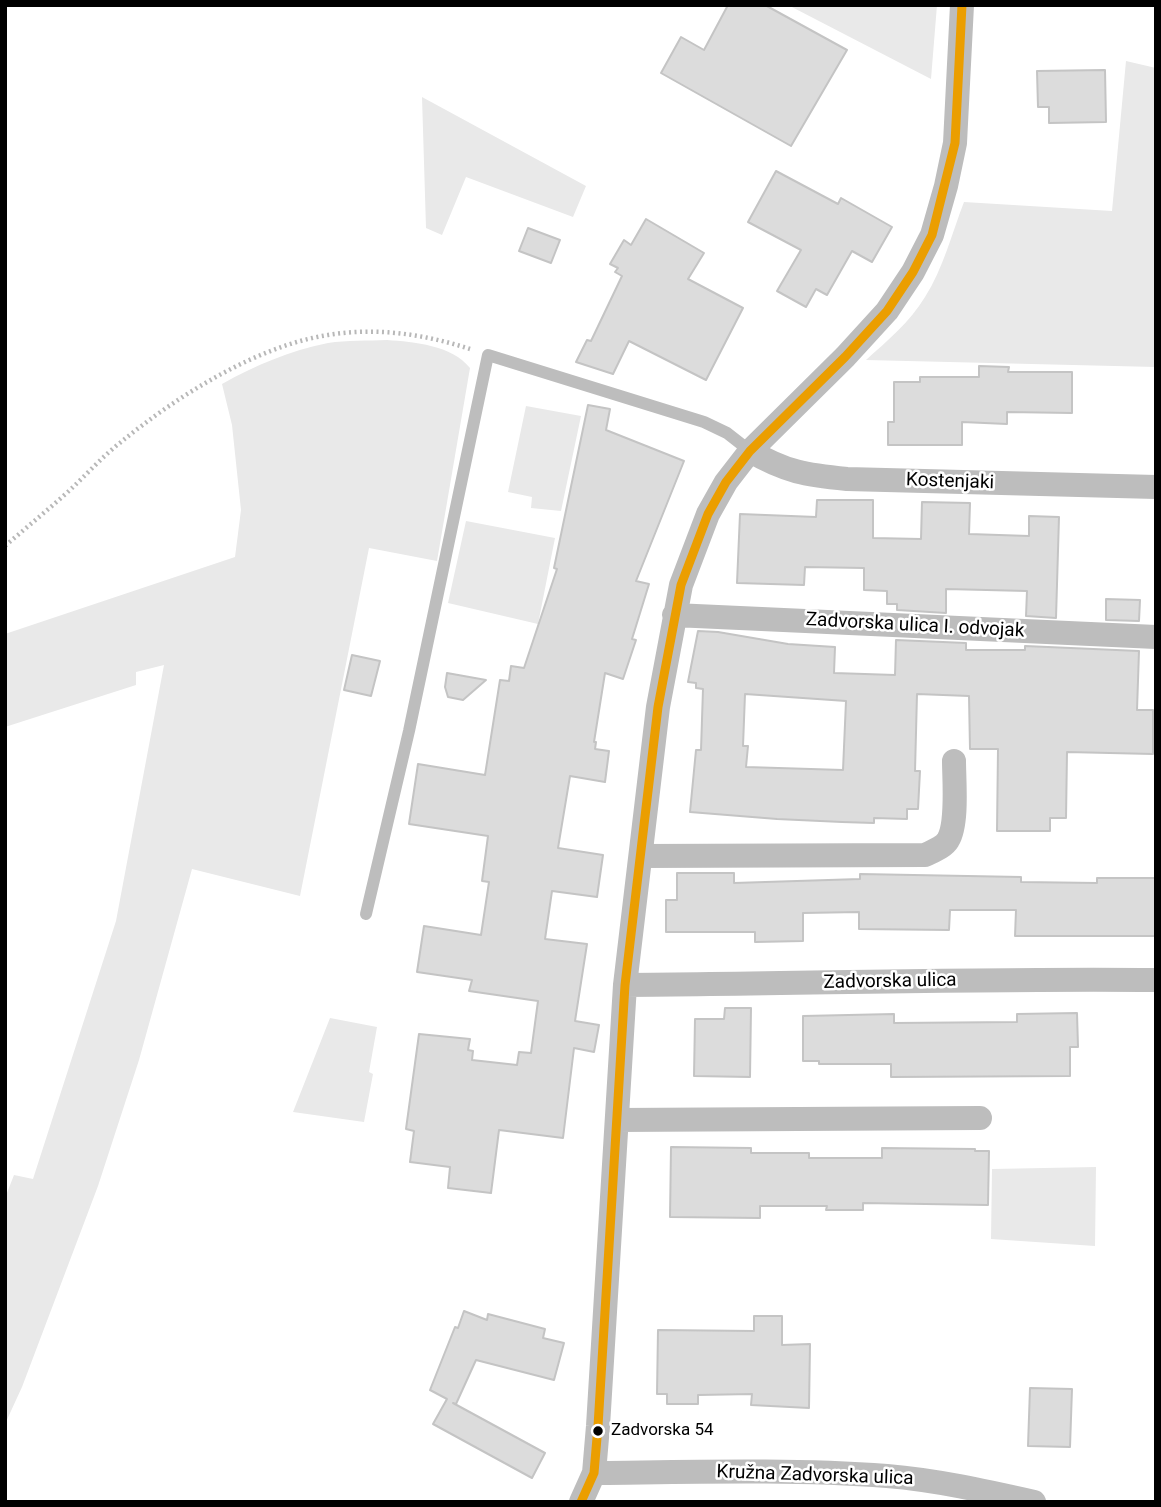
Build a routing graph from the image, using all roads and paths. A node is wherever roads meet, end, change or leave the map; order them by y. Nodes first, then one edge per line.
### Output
1 (962, 5) edge
2 (488, 355) junction
3 (750, 451) junction
4 (1156, 487) edge
5 (5, 546) edge
6 (674, 615) junction
7 (1156, 637) edge
8 (954, 761) dead end
9 (641, 856) junction
10 (366, 914) dead end
11 (1156, 980) edge
12 (625, 985) junction
13 (980, 1118) dead end
14 (617, 1120) junction
15 (594, 1474) junction
16 (581, 1502) edge
17 (1034, 1502) edge

1 - 3 street
2 - 3 lane
2 - 5 path
2 - 10 lane
3 - 4 street, Kostenjaki
3 - 6 street
6 - 7 street, Zadvorska ulica I. odvojak
6 - 9 street
8 - 9 street
9 - 12 street
11 - 12 street, Zadvorska ulica
12 - 14 street
13 - 14 street
14 - 15 street
15 - 16 street
15 - 17 street, Kružna Zadvorska ulica

